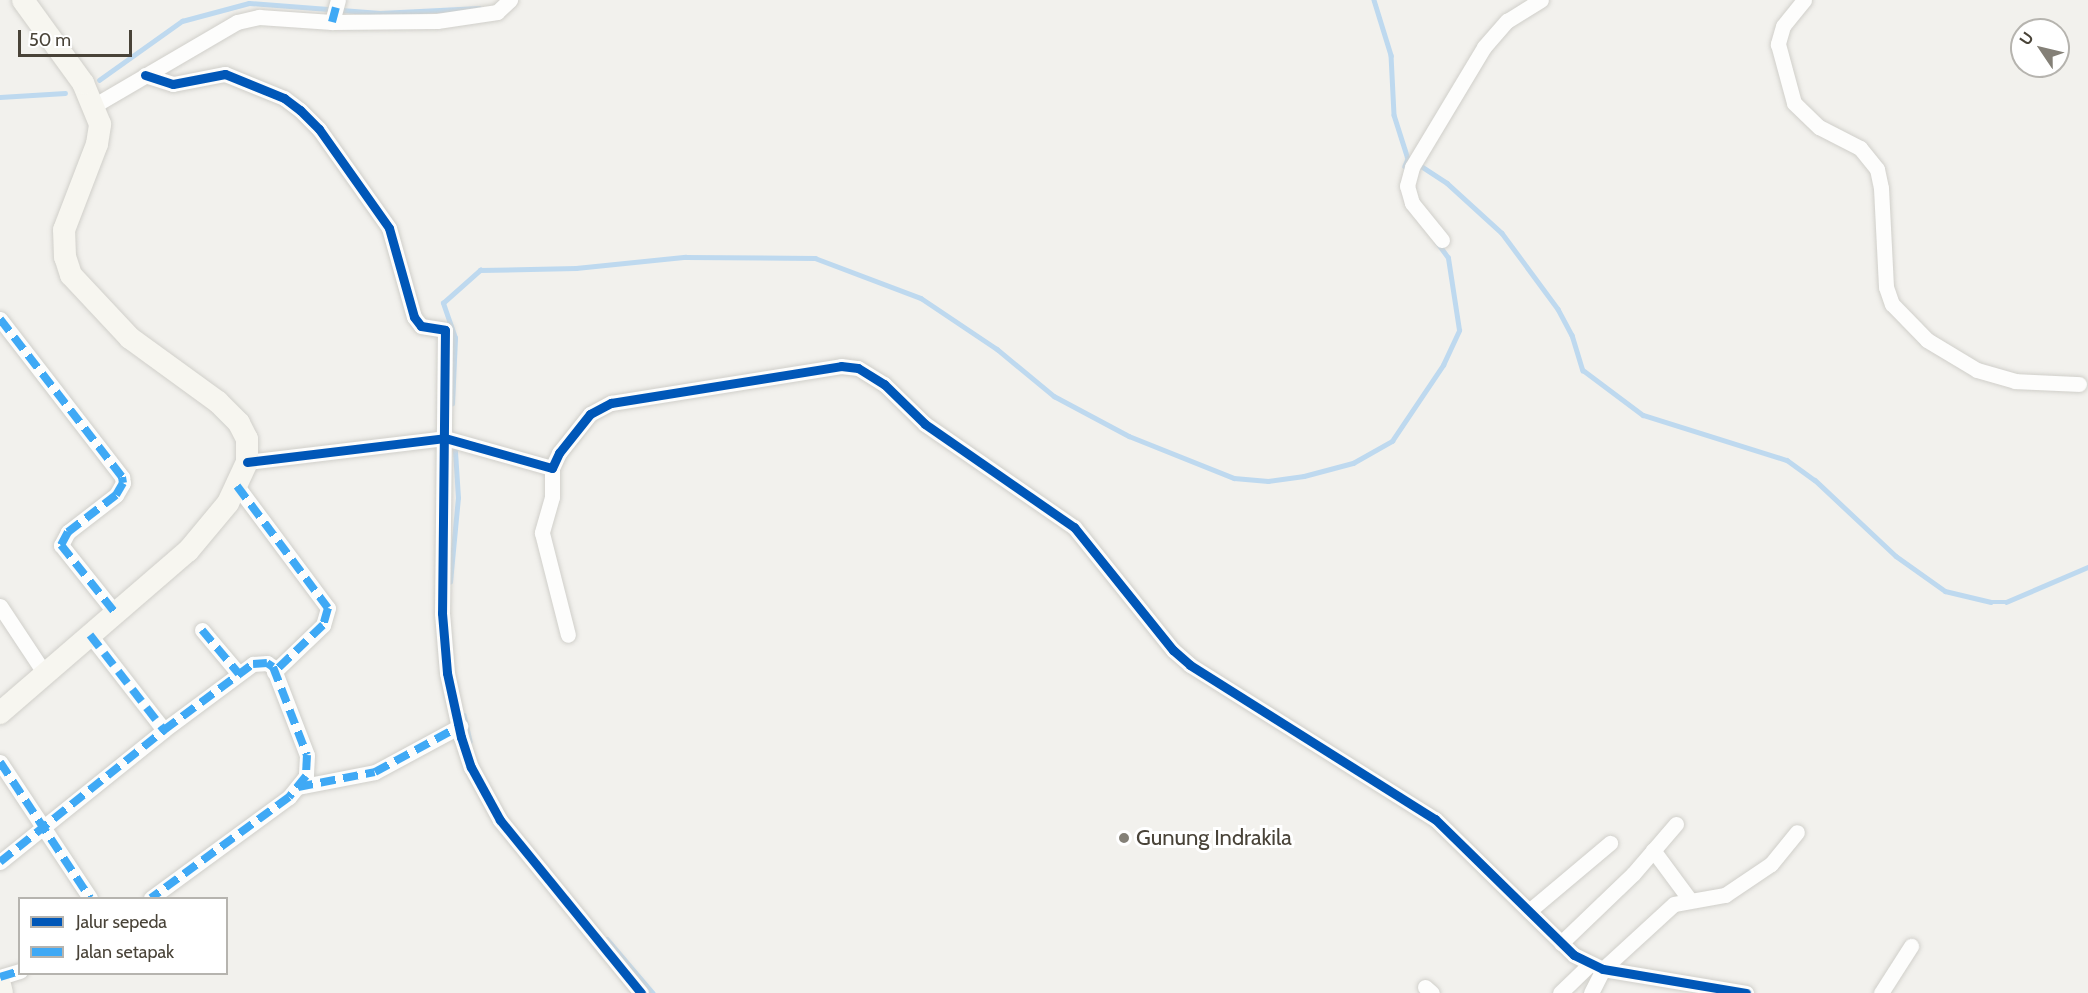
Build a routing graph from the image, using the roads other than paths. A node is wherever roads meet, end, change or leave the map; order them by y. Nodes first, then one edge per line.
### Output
1 (23, 0) edge
2 (510, 0) edge
3 (1541, 0) edge
4 (1804, 0) edge
5 (335, 12) edge
6 (146, 75) junction
7 (95, 105) junction
8 (1442, 240) dead end
9 (0, 319) edge
10 (2079, 384) dead end
11 (445, 438) junction
12 (247, 462) junction
13 (552, 468) junction
14 (237, 486) junction
15 (0, 606) edge
16 (116, 614) junction
17 (202, 630) dead end
18 (90, 635) junction
19 (568, 635) dead end
20 (274, 672) junction
21 (45, 674) junction
22 (239, 674) junction
23 (0, 713) edge
24 (460, 726) junction
25 (164, 730) junction
26 (0, 762) edge
27 (298, 787) junction
28 (1676, 824) dead end
29 (41, 829) junction
30 (1797, 832) dead end
31 (1610, 843) dead end
32 (1653, 850) junction
33 (0, 862) edge
34 (89, 897) edge
35 (152, 897) edge
36 (1690, 900) junction
37 (1529, 911) junction
38 (1561, 943) junction
39 (1911, 946) dead end
40 (1597, 966) junction
41 (18, 972) edge
42 (0, 977) edge
43 (0, 985) edge
44 (2, 993) edge
45 (642, 993) edge
46 (1560, 993) edge
47 (1591, 993) edge
48 (1746, 993) edge
49 (1881, 993) edge

1 - 7 main road
2 - 5 street
3 - 8 street
4 - 10 street
5 - 6 street
6 - 7 street
6 - 11 street
7 - 12 main road
9 - 16 street
11 - 12 street
11 - 13 street
11 - 24 street
12 - 14 main road
13 - 19 street
13 - 37 street
14 - 16 main road
14 - 20 street
15 - 21 street
16 - 18 main road
17 - 22 street
18 - 21 main road
18 - 25 street
20 - 22 street
20 - 27 street
21 - 23 main road
22 - 25 street
24 - 27 street
24 - 45 street
25 - 29 street
26 - 29 street
27 - 35 street
28 - 32 street
29 - 33 street
29 - 34 street
30 - 36 street
31 - 37 street
32 - 36 street
32 - 38 street
36 - 40 street
37 - 38 street
38 - 40 street
39 - 49 street
40 - 46 street
40 - 47 street
40 - 48 street
41 - 42 street
43 - 44 main road

